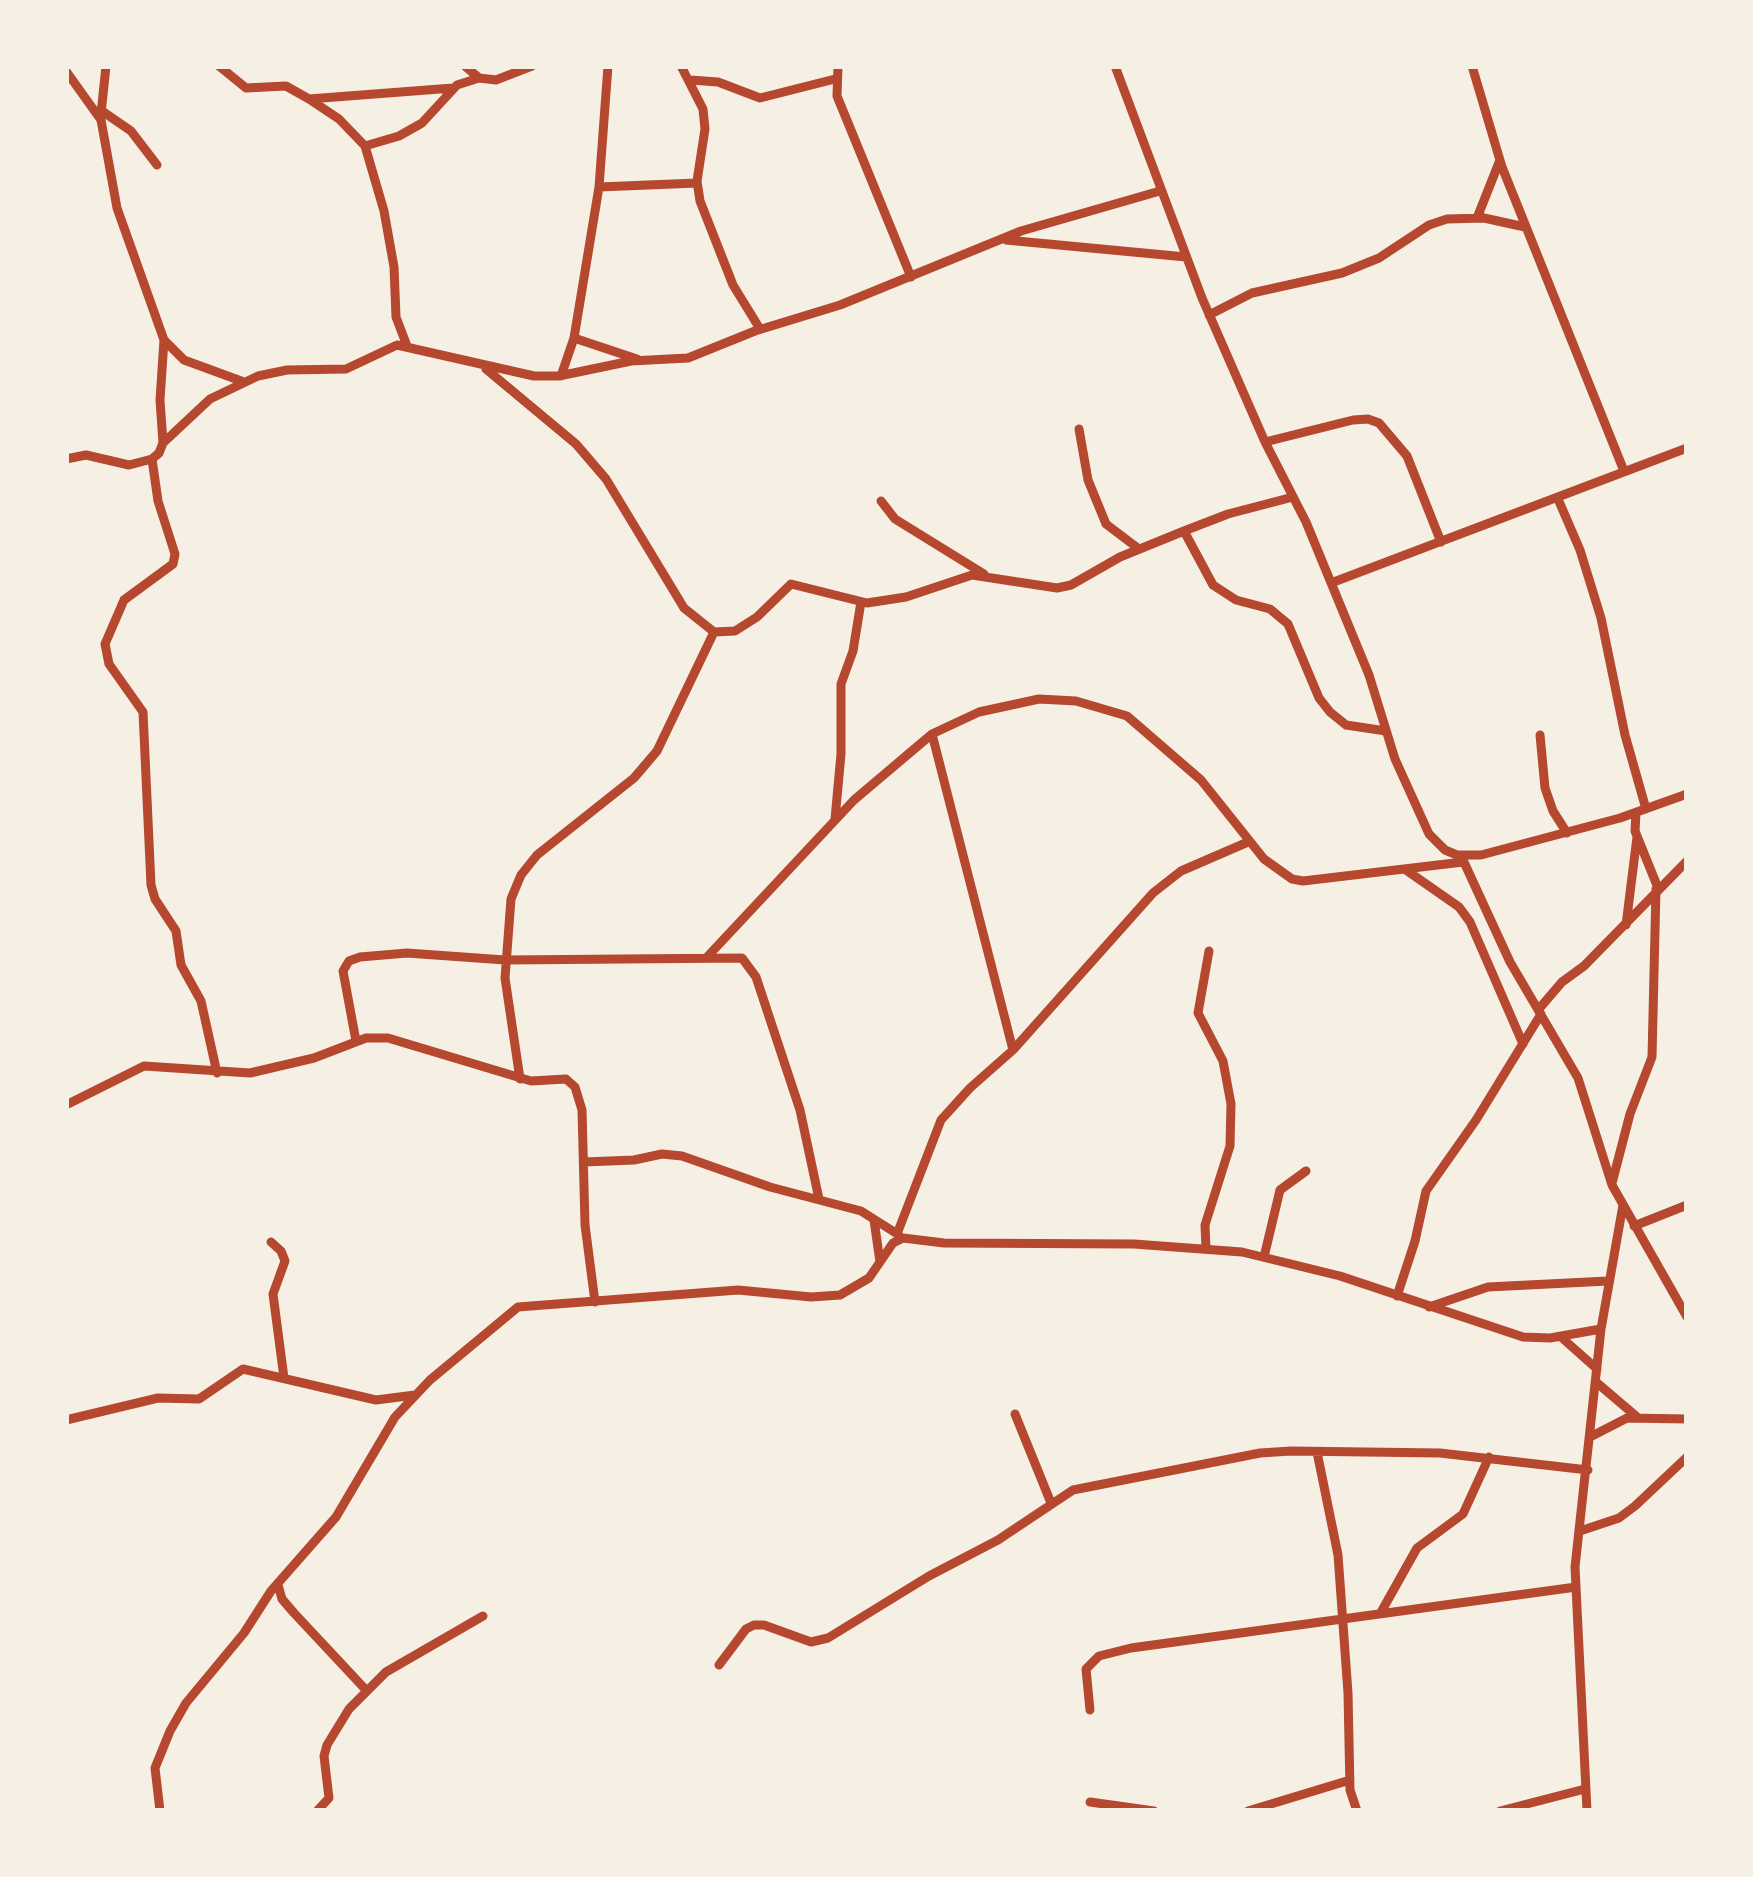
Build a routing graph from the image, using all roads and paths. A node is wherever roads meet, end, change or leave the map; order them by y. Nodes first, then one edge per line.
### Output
1 (106, 66) edge
2 (219, 66) edge
3 (465, 66) edge
4 (532, 66) edge
5 (608, 66) edge
6 (681, 66) edge
7 (838, 66) edge
8 (1115, 66) edge
9 (1472, 66) edge
10 (66, 71) edge
11 (478, 78) junction
12 (835, 79) junction
13 (690, 80) junction
14 (453, 88) junction
15 (309, 99) junction
16 (101, 116) junction
17 (365, 146) junction
18 (1500, 160) junction
19 (158, 165) dead end
20 (697, 183) junction
21 (599, 187) junction
22 (1160, 191) junction
23 (1477, 218) junction
24 (1525, 227) junction
25 (1001, 240) junction
26 (1186, 257) junction
27 (910, 278) junction
28 (1209, 315) junction
29 (760, 329) junction
30 (574, 338) junction
31 (164, 340) junction
32 (406, 346) junction
33 (643, 360) junction
34 (482, 365) junction
35 (561, 376) junction
36 (244, 382) junction
37 (1079, 429) dead end
38 (1265, 442) junction
39 (164, 443) junction
40 (1687, 448) edge
41 (66, 459) edge
42 (152, 460) junction
43 (1624, 471) junction
44 (1293, 497) junction
45 (1558, 499) junction
46 (881, 501) dead end
47 (1184, 531) junction
48 (1442, 542) junction
49 (1139, 549) junction
50 (988, 576) junction
51 (1331, 583) junction
52 (861, 602) junction
53 (714, 632) junction
54 (1386, 731) junction
55 (932, 734) junction
56 (1540, 735) dead end
57 (1687, 794) edge
58 (1641, 811) junction
59 (836, 820) junction
60 (1568, 833) junction
61 (1637, 837) junction
62 (1248, 842) junction
63 (1462, 859) junction
64 (1687, 861) edge
65 (1405, 870) junction
66 (1657, 889) junction
67 (1626, 925) junction
68 (1209, 951) dead end
69 (708, 956) junction
70 (506, 960) junction
71 (1540, 1012) junction
72 (356, 1041) junction
73 (1523, 1044) junction
74 (1013, 1050) junction
75 (217, 1072) junction
76 (520, 1079) junction
77 (66, 1105) edge
78 (584, 1162) junction
79 (1306, 1172) dead end
80 (1612, 1185) junction
81 (819, 1199) junction
82 (1623, 1204) junction
83 (1687, 1205) edge
84 (874, 1219) junction
85 (1634, 1226) junction
86 (900, 1236) junction
87 (271, 1242) dead end
88 (1206, 1249) junction
89 (1264, 1257) junction
90 (880, 1262) junction
91 (1607, 1281) junction
92 (1397, 1296) junction
93 (595, 1302) junction
94 (1430, 1307) junction
95 (1687, 1317) edge
96 (1601, 1329) junction
97 (1561, 1336) junction
98 (1597, 1376) junction
99 (284, 1378) junction
100 (415, 1395) junction
101 (1015, 1414) dead end
102 (1593, 1417) junction
103 (1637, 1417) junction
104 (1687, 1419) edge
105 (66, 1420) edge
106 (1619, 1421) junction
107 (1592, 1436) junction
108 (1317, 1452) junction
109 (1687, 1456) edge
110 (1489, 1457) junction
111 (1588, 1470) junction
112 (1051, 1503) junction
113 (1580, 1532) junction
114 (278, 1585) junction
115 (1576, 1587) junction
116 (1380, 1615) junction
117 (483, 1616) dead end
118 (1344, 1620) junction
119 (719, 1665) dead end
120 (366, 1690) junction
121 (1090, 1710) dead end
122 (1350, 1780) junction
123 (1585, 1789) junction
124 (1090, 1802) dead end
125 (160, 1811) edge
126 (317, 1811) edge
127 (1154, 1811) edge
128 (1248, 1811) edge
129 (1357, 1811) edge
130 (1500, 1811) edge
131 (1587, 1811) edge

1 - 16 street
2 - 15 street
3 - 11 street
4 - 11 street
5 - 21 street
6 - 13 street
7 - 12 street
8 - 22 street
9 - 18 street
10 - 16 street
11 - 14 street
12 - 13 street
12 - 27 street
13 - 20 street
14 - 15 street
14 - 17 street
15 - 17 street
16 - 19 street
16 - 31 street
17 - 32 street
18 - 23 street
18 - 24 street
20 - 21 street
20 - 29 street
21 - 30 street
22 - 25 street
22 - 26 street
23 - 24 street
23 - 28 street
24 - 43 street
25 - 26 street
25 - 27 street
26 - 28 street
27 - 29 street
28 - 38 street
29 - 33 street
30 - 33 street
30 - 35 street
31 - 36 street
31 - 39 street
32 - 34 street
32 - 36 street
33 - 35 street
34 - 35 street
34 - 53 street
36 - 39 street
37 - 49 street
38 - 44 street
38 - 48 street
39 - 42 street
40 - 43 street
41 - 42 street
42 - 75 street
43 - 45 street
44 - 47 street
44 - 51 street
45 - 48 street
45 - 58 street
46 - 50 street
47 - 49 street
47 - 54 street
48 - 51 street
49 - 50 street
50 - 52 street
51 - 54 street
52 - 53 street
52 - 59 street
53 - 70 street
54 - 63 street
55 - 59 street
55 - 62 street
55 - 74 street
56 - 60 street
57 - 58 street
58 - 60 street
58 - 61 street
59 - 69 street
60 - 63 street
61 - 66 street
61 - 67 street
62 - 65 street
62 - 74 street
63 - 65 street
63 - 71 street
64 - 66 street
65 - 73 street
66 - 67 street
66 - 80 street
67 - 71 street
68 - 88 street
69 - 70 street
69 - 81 street
70 - 72 street
70 - 76 street
71 - 73 street
71 - 80 street
72 - 75 street
72 - 76 street
73 - 92 street
74 - 86 street
75 - 77 street
76 - 78 street
78 - 81 street
78 - 93 street
79 - 89 street
80 - 82 street
81 - 84 street
82 - 85 street
82 - 91 street
83 - 85 street
84 - 86 street
84 - 90 street
85 - 95 street
86 - 88 street
86 - 90 street
87 - 99 street
88 - 89 street
89 - 92 street
90 - 93 street
91 - 94 street
91 - 96 street
92 - 94 street
93 - 100 street
94 - 97 street
96 - 97 street
96 - 98 street
97 - 98 street
98 - 102 street
98 - 103 street
99 - 100 street
99 - 105 street
100 - 114 street
101 - 112 street
102 - 106 street
102 - 107 street
103 - 104 street
103 - 106 street
106 - 107 street
107 - 111 street
108 - 110 street
108 - 112 street
108 - 118 street
109 - 113 street
110 - 111 street
110 - 116 street
111 - 113 street
112 - 119 street
113 - 115 street
114 - 120 street
114 - 125 street
115 - 116 street
115 - 123 street
116 - 118 street
117 - 120 street
118 - 121 street
118 - 122 street
120 - 126 street
122 - 128 street
122 - 129 street
123 - 130 street
123 - 131 street
124 - 127 street

